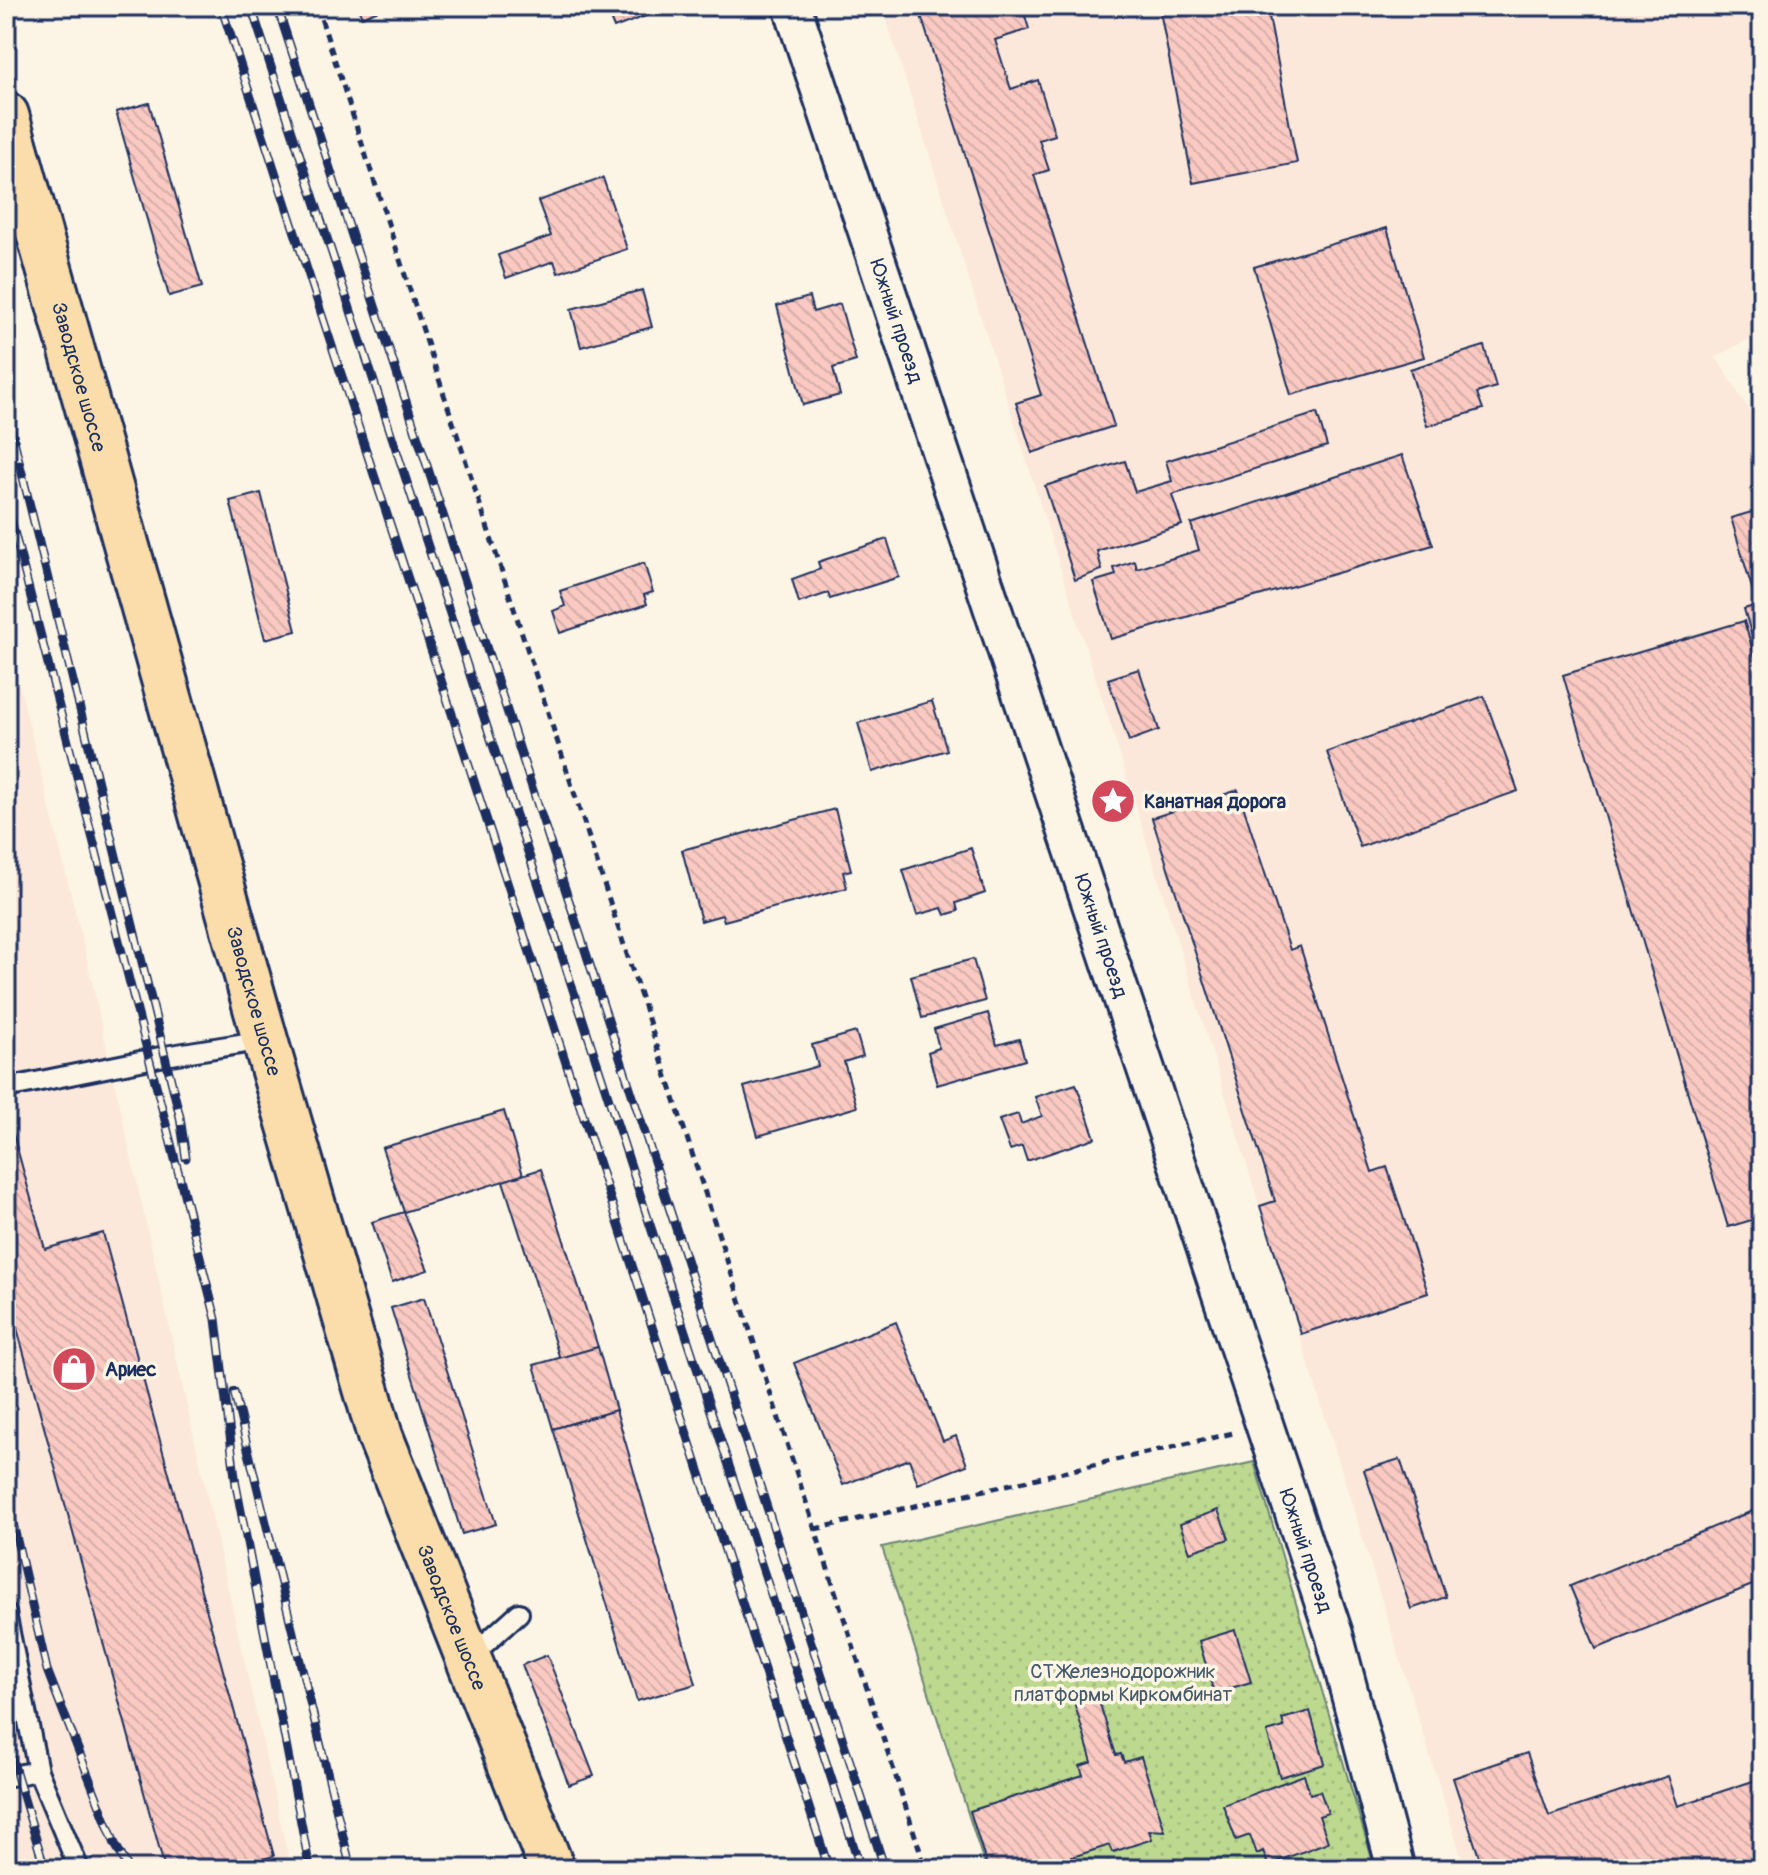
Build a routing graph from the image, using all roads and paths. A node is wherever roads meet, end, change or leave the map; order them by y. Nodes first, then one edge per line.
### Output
1 (317, 6) edge
2 (792, 6) edge
3 (6, 115) edge
4 (265, 1040) junction
5 (6, 1088) edge
6 (1265, 1425) junction
7 (815, 1529) junction
8 (6, 1613) edge
9 (519, 1613) dead end
10 (468, 1659) junction
11 (38, 1771) junction
12 (6, 1777) edge
13 (79, 1869) edge
14 (552, 1869) edge
15 (926, 1869) edge
16 (1396, 1869) edge

1 - 7 path
2 - 6 street, Южный проезд
3 - 4 main road, Заводское шоссе
4 - 5 lane
4 - 10 main road, Заводское шоссе
6 - 7 path
6 - 16 street, Южный проезд
7 - 15 path
8 - 11 lane
9 - 10 lane
10 - 14 main road, Заводское шоссе
11 - 12 lane
11 - 13 lane

